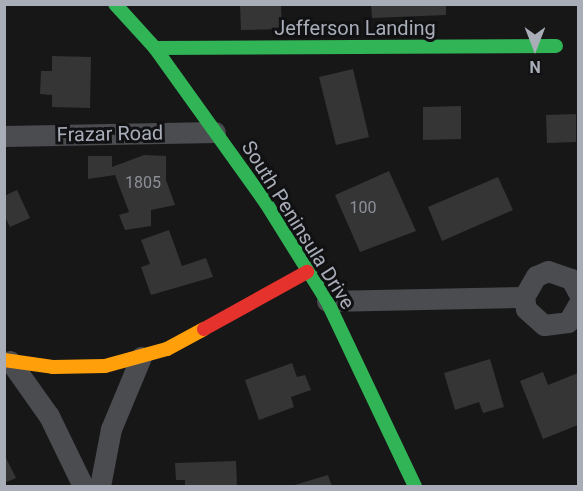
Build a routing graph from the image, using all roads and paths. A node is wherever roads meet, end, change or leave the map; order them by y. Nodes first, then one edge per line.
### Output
1 (115, 4) edge
2 (556, 46) dead end
3 (155, 48) junction
4 (215, 132) junction
5 (4, 136) edge
6 (308, 272) junction
7 (579, 292) edge
8 (524, 297) junction
9 (327, 301) junction
10 (579, 305) edge
11 (141, 357) junction
12 (7, 360) edge
13 (83, 486) edge
14 (100, 486) edge
15 (415, 486) edge

1 - 3 street, South Peninsula Drive
2 - 3 street, Jefferson Landing
3 - 4 street, South Peninsula Drive
4 - 5 street, Frazar Road
4 - 6 street, South Peninsula Drive
6 - 9 street, South Peninsula Drive
6 - 11 street
7 - 8 street
8 - 9 street
8 - 10 street
9 - 15 street, South Peninsula Drive
11 - 12 street
11 - 14 street
12 - 13 street

